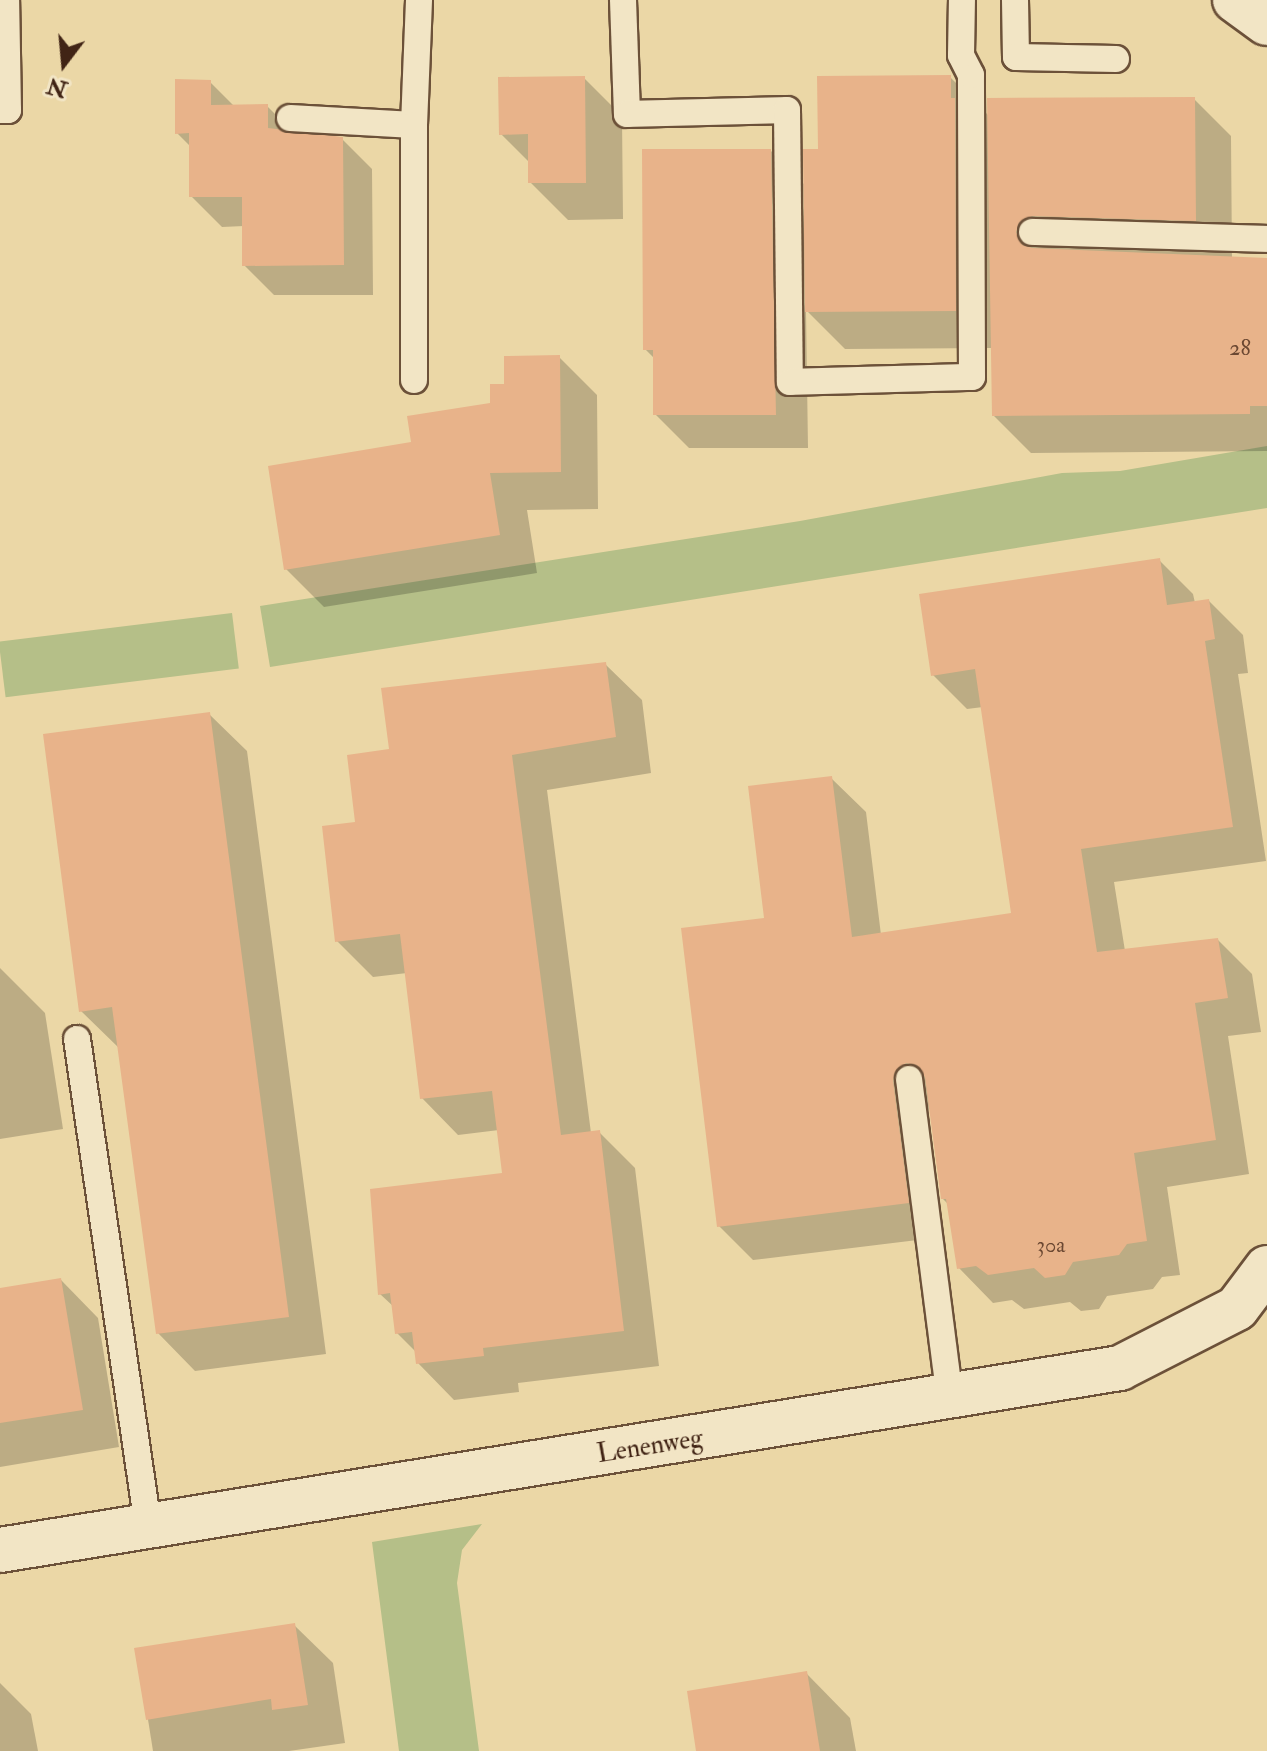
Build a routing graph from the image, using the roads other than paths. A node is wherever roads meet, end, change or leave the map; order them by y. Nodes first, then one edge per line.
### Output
1 (6, 0) edge
2 (419, 0) edge
3 (623, 0) edge
4 (962, 0) edge
5 (1015, 0) edge
6 (1235, 0) edge
7 (1267, 23) edge
8 (1116, 59) dead end
9 (0, 110) edge
10 (290, 118) dead end
11 (414, 125) junction
12 (1032, 232) dead end
13 (1267, 239) edge
14 (414, 380) dead end
15 (77, 1039) dead end
16 (909, 1079) dead end
17 (1267, 1268) edge
18 (950, 1398) junction
19 (148, 1526) junction
20 (0, 1550) edge

1 - 9 lane
2 - 11 lane
3 - 4 lane
5 - 8 lane
6 - 7 street
10 - 11 lane
11 - 14 lane
12 - 13 lane
15 - 19 lane
16 - 18 lane
17 - 18 street, Lenenweg
18 - 19 street, Lenenweg
19 - 20 street, Lenenweg

